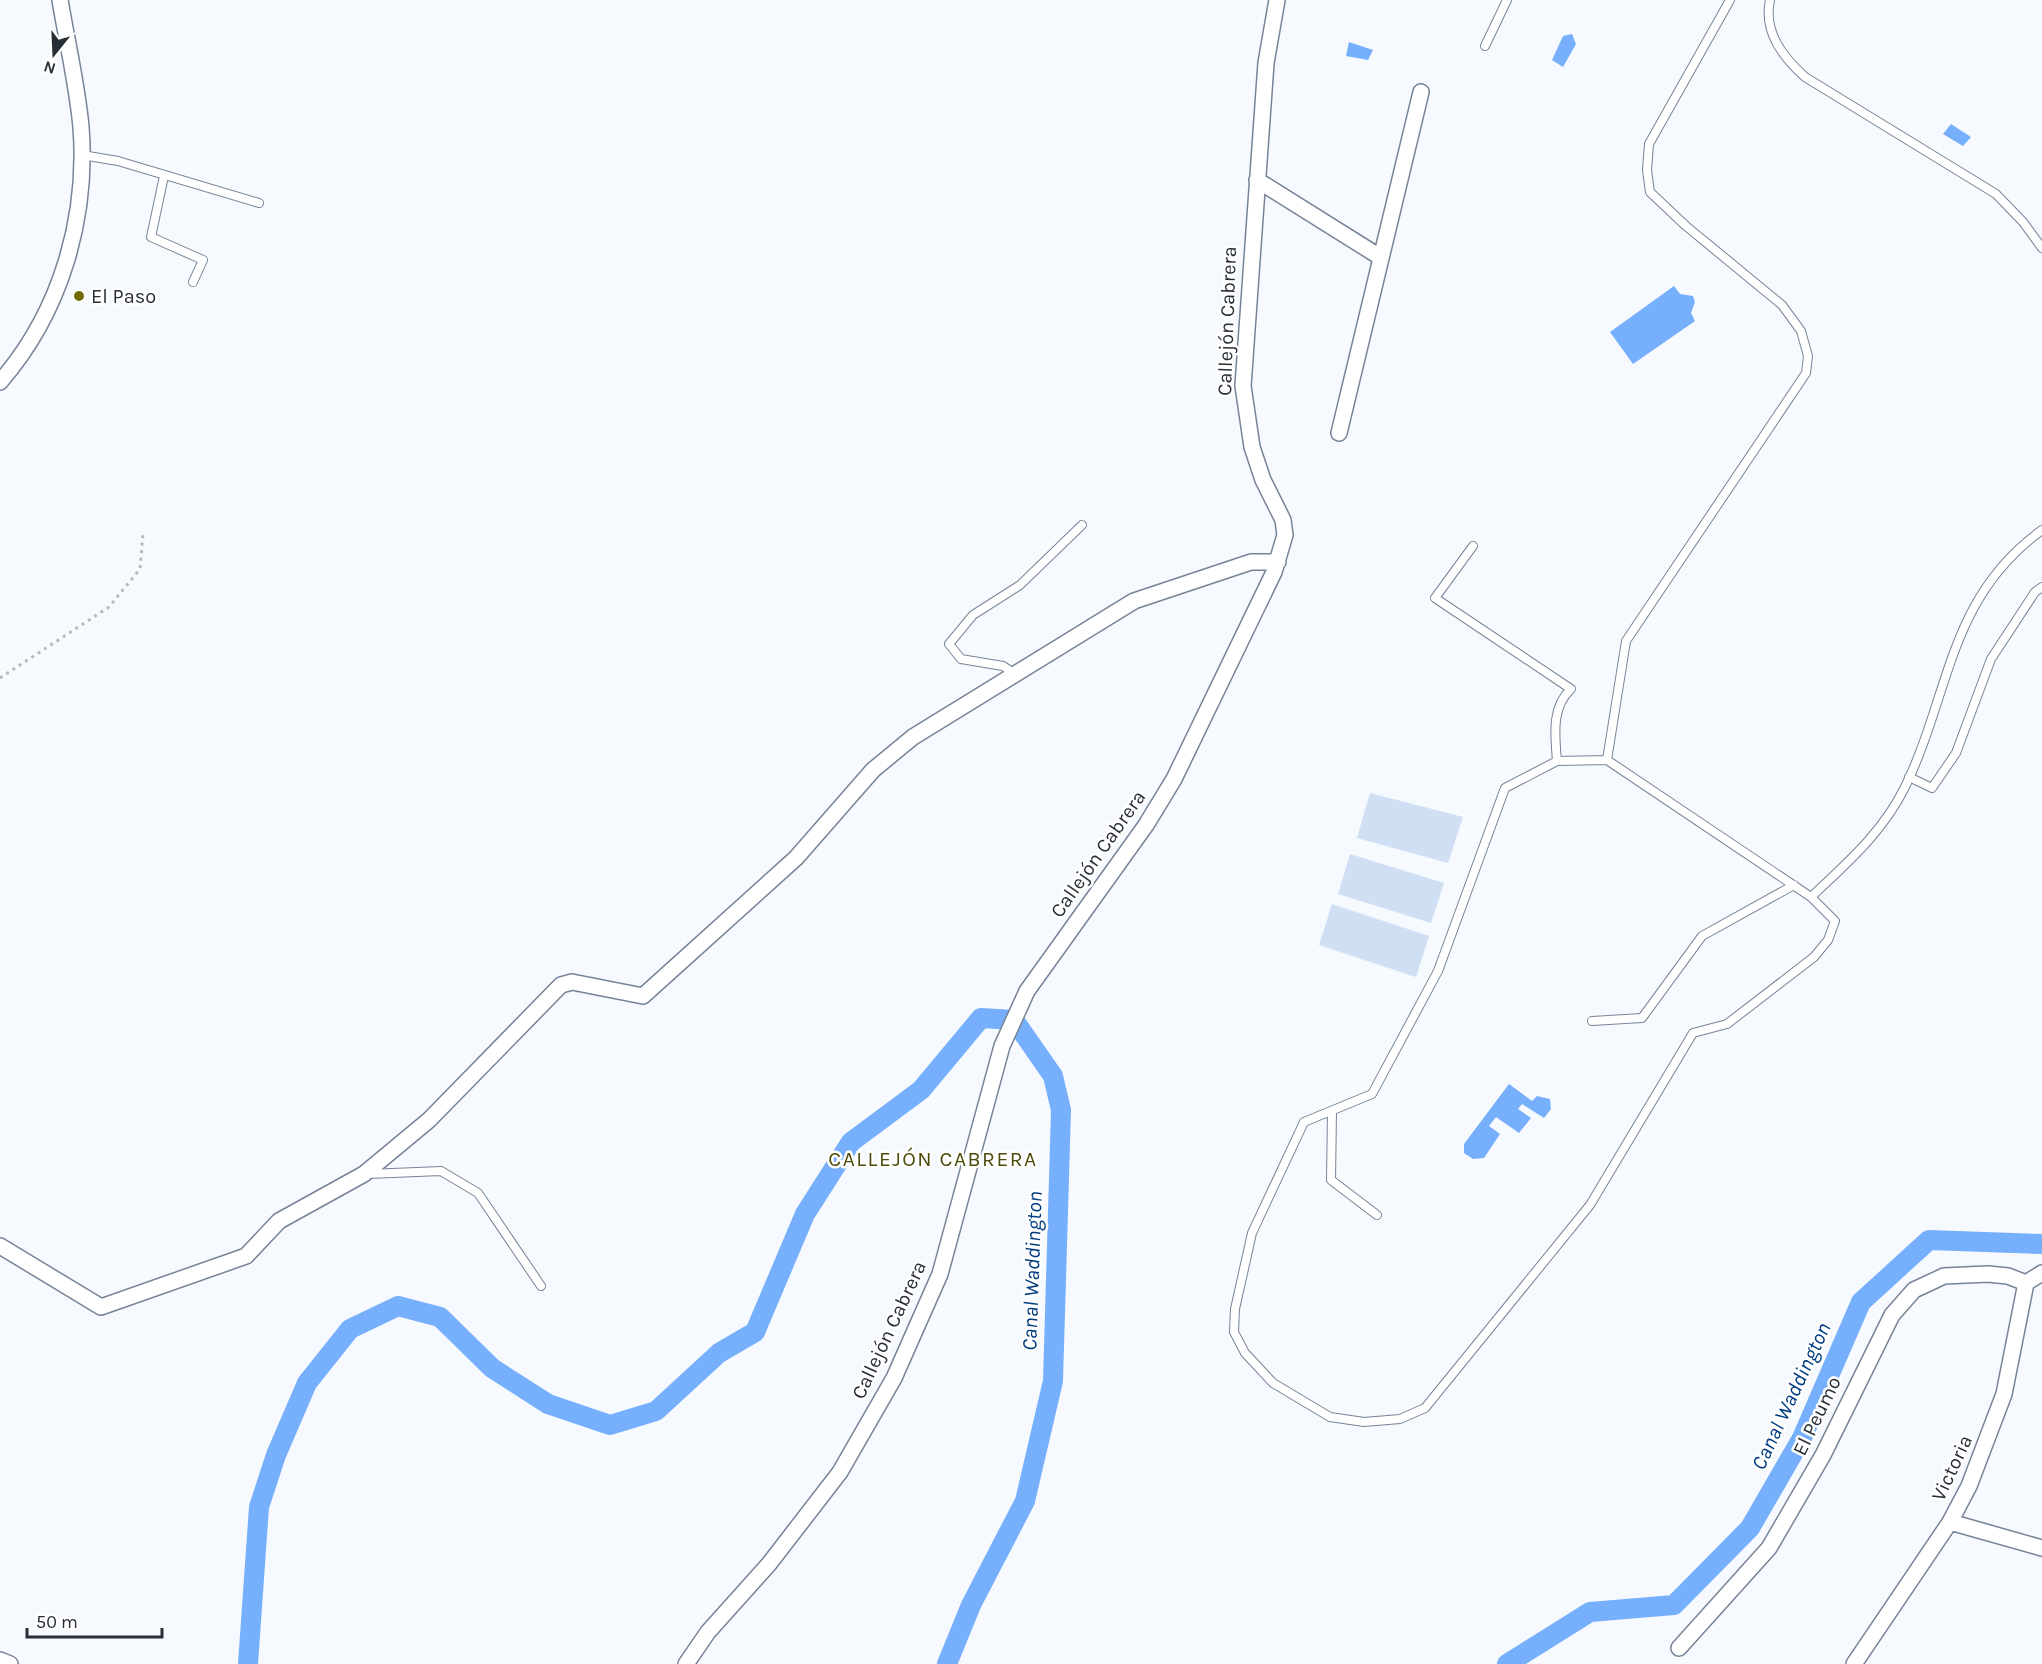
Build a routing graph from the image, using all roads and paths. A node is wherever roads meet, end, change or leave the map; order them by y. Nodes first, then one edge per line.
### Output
1 (60, 0) edge
2 (1277, 0) edge
3 (1506, 0) edge
4 (1730, 0) edge
5 (1770, 0) edge
6 (1485, 46) dead end
7 (1421, 92) dead end
8 (82, 155) junction
9 (164, 176) junction
10 (1257, 180) junction
11 (259, 203) dead end
12 (2042, 248) edge
13 (1380, 256) junction
14 (193, 282) dead end
15 (0, 382) edge
16 (1339, 433) dead end
17 (1082, 525) dead end
18 (2042, 530) edge
19 (143, 534) dead end
20 (1473, 546) dead end
21 (1278, 562) junction
22 (2042, 587) edge
23 (1015, 674) junction
24 (0, 678) edge
25 (1607, 760) junction
26 (1557, 761) junction
27 (1909, 777) junction
28 (1794, 885) junction
29 (1811, 897) junction
30 (1592, 1022) dead end
31 (1332, 1110) junction
32 (364, 1174) junction
33 (1377, 1215) dead end
34 (0, 1246) edge
35 (2042, 1273) edge
36 (2026, 1283) junction
37 (541, 1286) dead end
38 (1950, 1522) junction
39 (2042, 1548) edge
40 (1679, 1648) dead end
41 (0, 1660) edge
42 (10, 1664) edge
43 (686, 1664) edge
44 (1854, 1664) edge

1 - 8 street
2 - 10 street, Callejón Cabrera
3 - 6 lane
4 - 25 lane
5 - 12 lane
7 - 13 street
8 - 9 lane
8 - 15 street
9 - 11 lane
9 - 14 lane
10 - 13 street
10 - 21 street, Callejón Cabrera
13 - 16 street
17 - 23 lane
18 - 27 lane
19 - 24 path
20 - 26 lane
21 - 23 street
21 - 43 street, Callejón Cabrera
22 - 27 lane
23 - 32 street
25 - 26 lane
25 - 28 lane
26 - 31 lane
27 - 29 lane
28 - 29 lane
28 - 30 lane
29 - 31 lane
31 - 33 lane
32 - 34 street
32 - 37 lane
35 - 36 street
36 - 38 street, Victoria
36 - 40 street, El Peumo
38 - 39 street
38 - 44 street, Victoria
41 - 42 street

